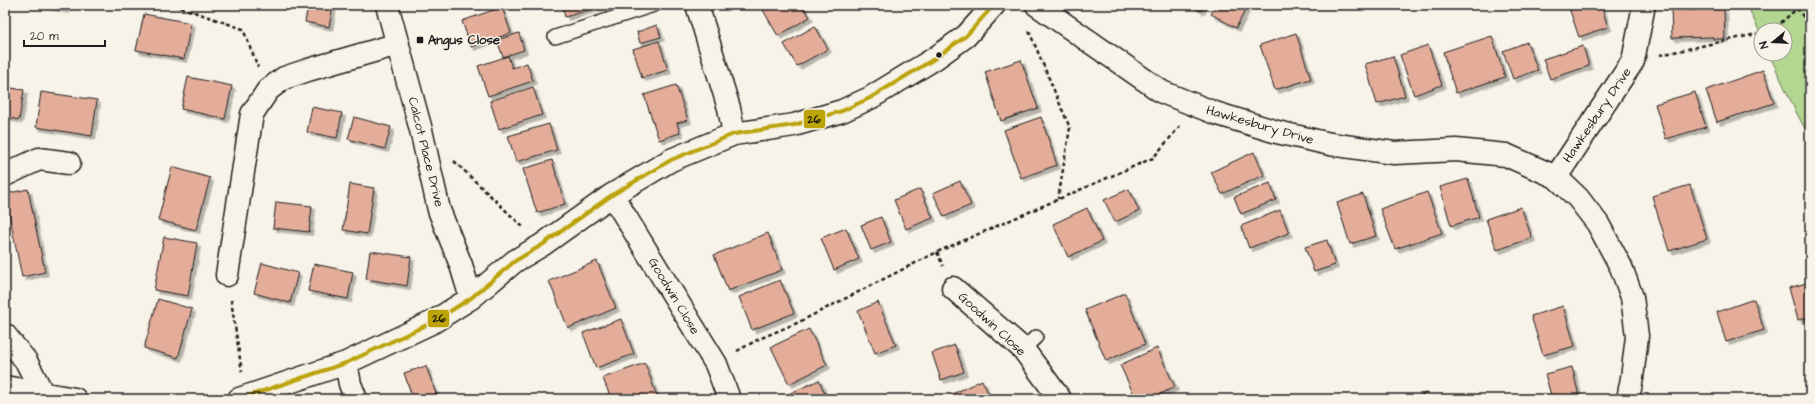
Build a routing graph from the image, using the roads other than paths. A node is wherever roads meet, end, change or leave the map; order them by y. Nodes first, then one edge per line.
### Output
1 (387, 5) edge
2 (654, 5) edge
3 (697, 5) edge
4 (994, 5) edge
5 (1037, 5) edge
6 (1644, 5) edge
7 (555, 37) dead end
8 (398, 44) junction
9 (734, 134) junction
10 (69, 163) dead end
11 (5, 175) edge
12 (1556, 177) junction
13 (612, 195) junction
14 (227, 275) road end
15 (953, 288) dead end
16 (470, 298) junction
17 (5, 335) edge
18 (346, 363) junction
19 (5, 387) edge
20 (42, 392) junction
21 (243, 398) edge
22 (75, 399) edge
23 (356, 399) edge
24 (729, 399) edge
25 (1060, 399) edge
26 (1628, 399) edge

1 - 8 street, Calcot Place Drive
2 - 7 lane
3 - 9 street
4 - 9 street
5 - 12 street, Hawkesbury Drive
6 - 12 street, Hawkesbury Drive
8 - 14 street
8 - 16 street, Calcot Place Drive
9 - 13 street
10 - 11 street
12 - 26 street, Hawkesbury Drive
13 - 16 street
13 - 24 street, Goodwin Close
15 - 25 street, Goodwin Close
16 - 18 street
17 - 20 street
18 - 21 street
18 - 23 street
19 - 20 street
20 - 22 street

